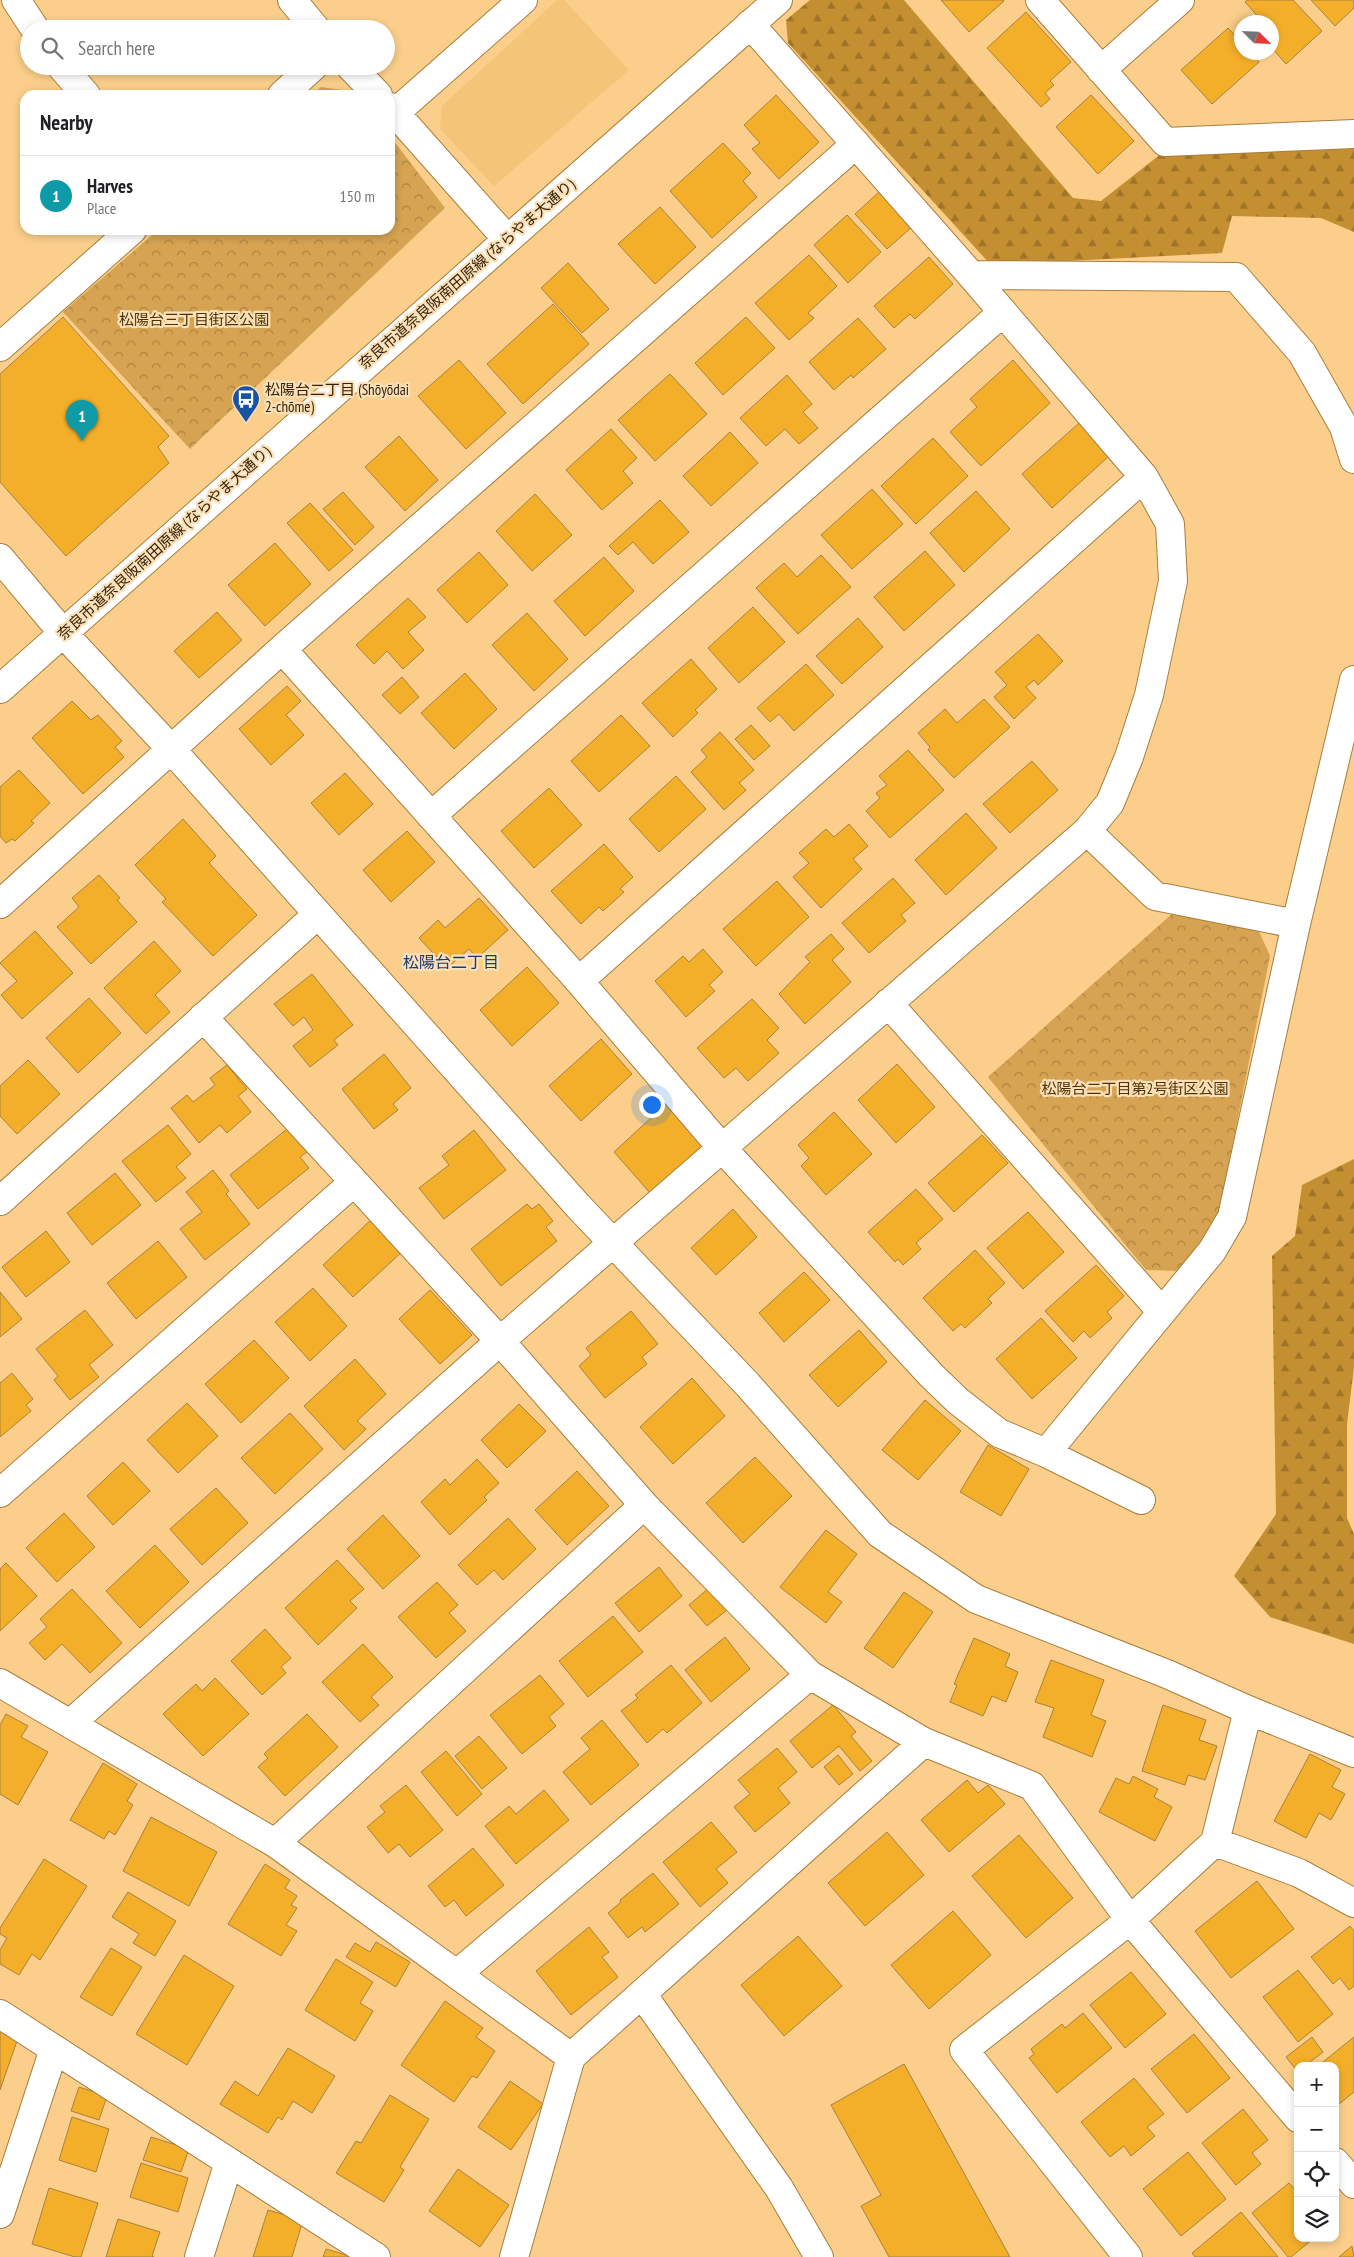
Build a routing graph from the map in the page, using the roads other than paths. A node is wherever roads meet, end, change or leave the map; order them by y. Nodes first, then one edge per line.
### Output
1 (16, 0) edge
2 (292, 0) edge
3 (522, 0) edge
4 (778, 0) edge
5 (1040, 0) edge
6 (1180, 0) edge
7 (29, 20) edge
8 (309, 20) edge
9 (750, 24) junction
10 (1101, 70) junction
11 (69, 75) edge
12 (304, 75) edge
13 (359, 75) edge
14 (82, 90) edge
15 (288, 90) edge
16 (373, 90) edge
17 (395, 100) edge
18 (395, 113) edge
19 (1354, 134) edge
20 (856, 144) junction
21 (126, 235) edge
22 (507, 238) junction
23 (972, 275) junction
24 (1003, 312) junction
25 (3, 339) edge
26 (1354, 459) edge
27 (1144, 477) junction
28 (0, 558) edge
29 (63, 633) junction
30 (282, 649) junction
31 (1354, 680) edge
32 (0, 689) edge
33 (171, 749) junction
34 (432, 816) junction
35 (1087, 831) junction
36 (0, 904) edge
37 (317, 915) junction
38 (1296, 924) junction
39 (580, 981) junction
40 (888, 1003) junction
41 (203, 1018) junction
42 (722, 1148) junction
43 (354, 1182) junction
44 (0, 1201) edge
45 (612, 1245) junction
46 (1162, 1312) junction
47 (500, 1341) junction
48 (1046, 1453) junction
49 (0, 1493) edge
50 (1142, 1500) dead end
51 (644, 1505) junction
52 (810, 1675) junction
53 (0, 1683) edge
54 (1248, 1710) junction
55 (71, 1723) junction
56 (924, 1742) junction
57 (1354, 1752) edge
58 (1215, 1842) junction
59 (276, 1843) junction
60 (1354, 1903) edge
61 (1130, 1920) junction
62 (457, 1974) junction
63 (642, 1994) junction
64 (0, 2014) edge
65 (54, 2049) junction
66 (571, 2057) junction
67 (1294, 2113) edge
68 (230, 2162) junction
69 (1339, 2167) edge
70 (1354, 2184) edge
71 (0, 2214) edge
72 (199, 2257) edge
73 (376, 2257) edge
74 (514, 2257) edge
75 (820, 2257) edge
76 (1128, 2257) edge

1 - 7 street
2 - 8 street
3 - 17 street
4 - 9 street, 奈良市道奈良阪南田原線 (ならやま大通り)
5 - 10 street
6 - 10 street
9 - 20 street
9 - 22 street, 奈良市道奈良阪南田原線 (ならやま大通り)
10 - 19 street
11 - 14 street
12 - 15 street
13 - 16 street
18 - 22 street
20 - 23 street
20 - 30 street
21 - 25 street
22 - 29 street, 奈良市道奈良阪南田原線 (ならやま大通り)
23 - 24 street
23 - 26 street
24 - 27 street
24 - 34 street
27 - 35 street
27 - 39 street
28 - 29 street
29 - 32 street, 奈良市道奈良阪南田原線 (ならやま大通り)
29 - 33 street
30 - 33 street
30 - 34 street
31 - 38 street
33 - 36 street
33 - 37 street
34 - 39 street
35 - 38 street
35 - 40 street
37 - 41 street
37 - 45 street
38 - 46 street
39 - 42 street
40 - 42 street
40 - 46 street
41 - 43 street
41 - 44 street
42 - 45 street
42 - 48 street
43 - 47 street
43 - 49 street
45 - 47 street
45 - 54 street
46 - 48 street
47 - 51 street
47 - 55 street
48 - 50 street
51 - 52 street
51 - 59 street
52 - 56 street
52 - 62 street
53 - 55 street
54 - 57 street
54 - 58 street
55 - 59 street
56 - 61 street
56 - 63 street
58 - 60 street
58 - 61 street
59 - 62 street
61 - 67 street
61 - 76 street
62 - 66 street
63 - 66 street
63 - 75 street
64 - 65 street
65 - 68 street
65 - 71 street
66 - 74 street
68 - 72 street
68 - 73 street
69 - 70 street

